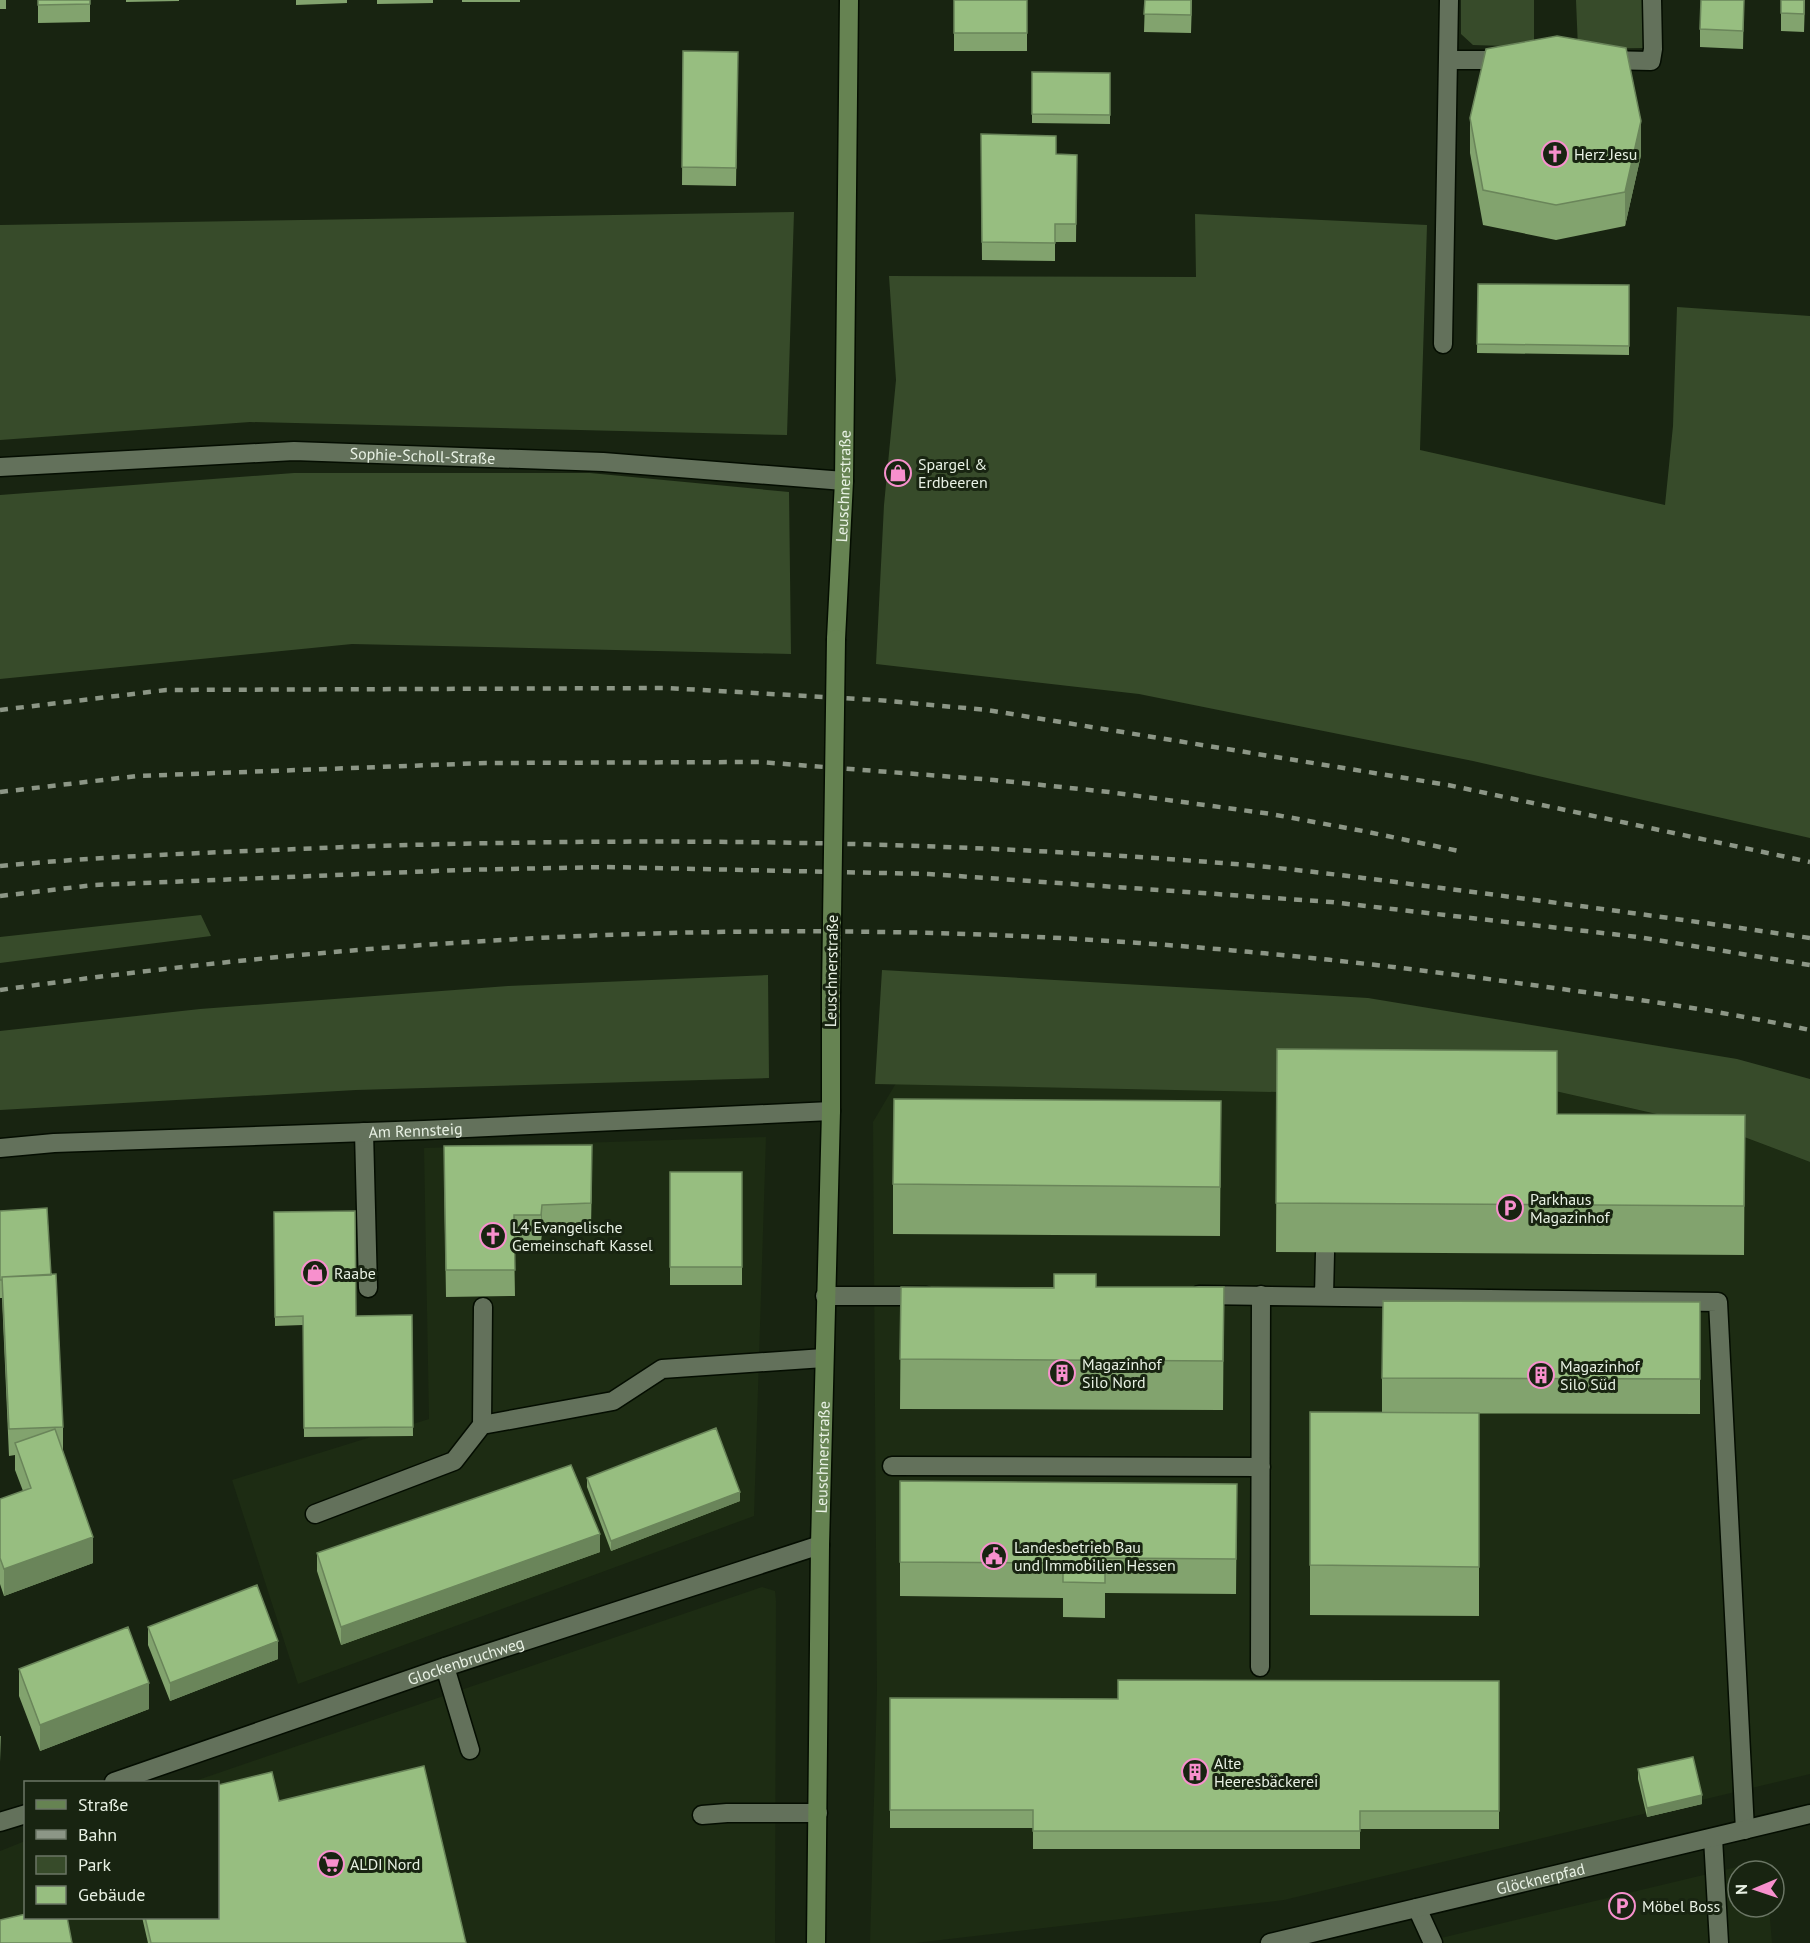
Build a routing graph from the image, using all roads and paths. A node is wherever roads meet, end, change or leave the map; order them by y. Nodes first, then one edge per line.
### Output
1 (849, 0) edge
2 (1449, 0) edge
3 (1652, 0) edge
4 (1448, 60) junction
5 (1524, 60) edge
6 (1592, 60) edge
7 (1443, 344) dead end
8 (0, 467) edge
9 (844, 481) junction
10 (831, 1111) junction
11 (364, 1132) junction
12 (0, 1148) edge
13 (1324, 1253) edge
14 (368, 1288) dead end
15 (1178, 1295) edge
16 (1261, 1295) junction
17 (825, 1296) junction
18 (941, 1296) edge
19 (1324, 1296) junction
20 (483, 1307) dead end
21 (824, 1358) junction
22 (482, 1425) junction
23 (892, 1466) dead end
24 (1261, 1467) junction
25 (315, 1514) dead end
26 (820, 1545) junction
27 (445, 1666) junction
28 (1260, 1667) dead end
29 (470, 1750) dead end
30 (117, 1781) edge
31 (818, 1813) junction
32 (1810, 1814) edge
33 (24, 1815) edge
34 (702, 1815) dead end
35 (0, 1822) edge
36 (1745, 1830) junction
37 (1713, 1838) junction
38 (1417, 1908) junction
39 (816, 1943) edge
40 (1270, 1943) edge
41 (1433, 1943) edge
42 (1719, 1943) edge

1 - 9 main road, Leuschnerstraße
2 - 4 street
3 - 6 street
4 - 5 street
4 - 7 street
8 - 9 street, Sophie-Scholl-Straße
9 - 10 main road, Leuschnerstraße, bridge
10 - 11 street, Am Rennsteig
10 - 17 main road, Leuschnerstraße
11 - 12 street, Am Rennsteig
11 - 14 street
13 - 19 street
15 - 16 street
16 - 19 street
16 - 24 street
17 - 18 street
17 - 21 main road, Leuschnerstraße
19 - 36 street
20 - 22 street
21 - 22 street
21 - 26 main road, Leuschnerstraße
22 - 25 street
23 - 24 street
24 - 28 street
26 - 27 street, Glockenbruchweg
26 - 31 main road, Leuschnerstraße
27 - 29 street
27 - 30 street, Glockenbruchweg
31 - 34 street
31 - 39 main road, Leuschnerstraße
32 - 36 street, Glöcknerpfad
33 - 35 street
36 - 37 street, Glöcknerpfad
37 - 38 street, Glöcknerpfad
37 - 42 street
38 - 40 street, Glöcknerpfad
38 - 41 street

